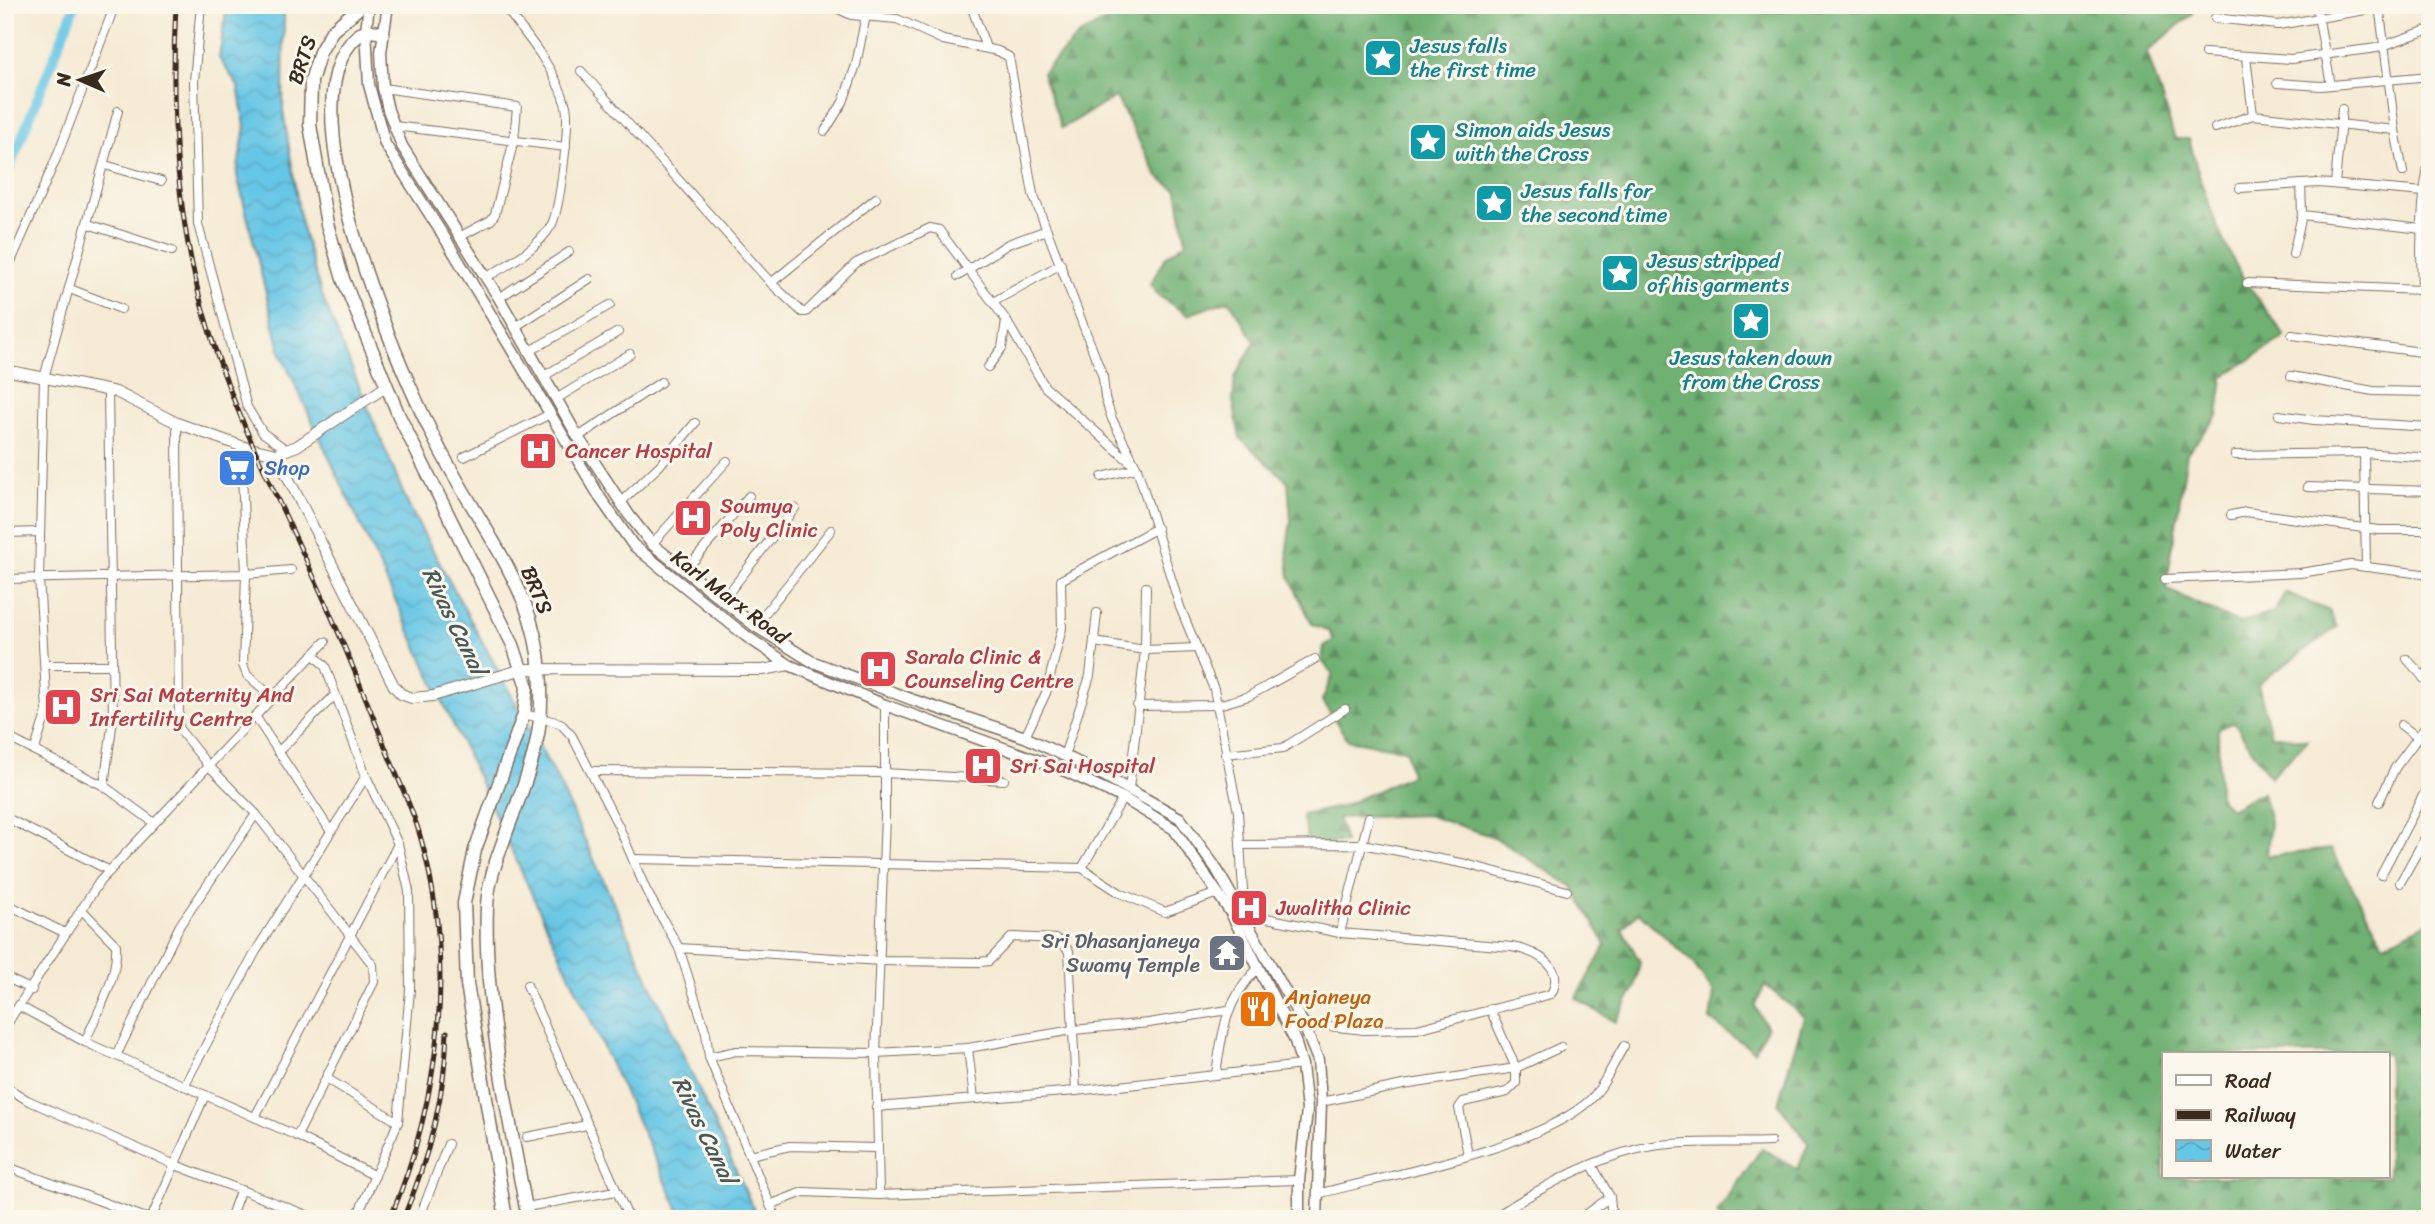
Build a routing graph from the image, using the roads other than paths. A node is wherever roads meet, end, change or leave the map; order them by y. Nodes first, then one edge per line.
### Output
1 (115, 5) edge
2 (201, 5) edge
3 (362, 5) edge
4 (369, 5) edge
5 (388, 5) edge
6 (503, 5) edge
7 (830, 5) edge
8 (868, 5) edge
9 (971, 5) edge
10 (2316, 5) edge
11 (2394, 5) edge
12 (2427, 5) edge
13 (2379, 7) edge
14 (2430, 11) edge
15 (864, 14) junction
16 (2216, 18) dead end
17 (2319, 19) junction
18 (2430, 29) edge
19 (366, 30) junction
20 (383, 33) junction
21 (2383, 46) junction
22 (986, 48) junction
23 (2205, 53) dead end
24 (2325, 54) junction
25 (2246, 57) junction
26 (581, 71) dead end
27 (2430, 76) edge
28 (2388, 80) junction
29 (2277, 83) dead end
30 (2331, 85) junction
31 (383, 88) junction
32 (2342, 108) dead end
33 (118, 111) dead end
34 (2253, 115) junction
35 (2340, 124) junction
36 (394, 126) junction
37 (2215, 128) dead end
38 (2395, 130) junction
39 (825, 131) dead end
40 (514, 140) junction
41 (566, 147) junction
42 (2430, 160) edge
43 (105, 165) junction
44 (2403, 172) dead end
45 (162, 181) dead end
46 (2301, 184) junction
47 (2335, 184) junction
48 (2240, 188) dead end
49 (2424, 192) junction
50 (876, 198) dead end
51 (2302, 215) junction
52 (88, 224) junction
53 (2426, 228) edge
54 (1047, 230) junction
55 (461, 236) junction
56 (172, 251) dead end
57 (569, 252) dead end
58 (2293, 254) dead end
59 (1061, 264) junction
60 (970, 268) junction
61 (5, 275) edge
62 (958, 276) dead end
63 (485, 278) junction
64 (589, 279) dead end
65 (771, 283) junction
66 (2247, 283) dead end
67 (69, 289) junction
68 (2421, 290) junction
69 (499, 299) junction
70 (993, 302) junction
71 (610, 305) dead end
72 (121, 309) dead end
73 (1006, 320) junction
74 (515, 327) junction
75 (618, 332) dead end
76 (2292, 335) dead end
77 (530, 351) junction
78 (630, 354) dead end
79 (2429, 355) edge
80 (988, 367) dead end
81 (5, 370) edge
82 (544, 376) junction
83 (2291, 376) dead end
84 (44, 378) junction
85 (661, 382) dead end
86 (387, 386) junction
87 (108, 391) junction
88 (2430, 392) edge
89 (556, 399) junction
90 (550, 414) junction
91 (2279, 415) dead end
92 (177, 423) junction
93 (695, 423) dead end
94 (2430, 427) edge
95 (579, 437) junction
96 (241, 446) junction
97 (292, 448) junction
98 (2364, 453) junction
99 (276, 454) junction
100 (2235, 455) dead end
101 (464, 457) dead end
102 (2430, 458) edge
103 (727, 461) dead end
104 (1137, 468) junction
105 (1102, 477) dead end
106 (2307, 487) dead end
107 (2363, 488) junction
108 (2430, 491) edge
109 (748, 496) dead end
110 (621, 502) junction
111 (795, 508) dead end
112 (2231, 515) dead end
113 (1157, 528) junction
114 (2366, 529) junction
115 (831, 530) dead end
116 (2430, 530) edge
117 (40, 532) junction
118 (5, 533) edge
119 (652, 544) junction
120 (2366, 567) junction
121 (291, 570) dead end
122 (685, 571) junction
123 (246, 574) junction
124 (176, 575) junction
125 (2430, 575) edge
126 (111, 576) junction
127 (39, 578) junction
128 (5, 579) edge
129 (2165, 579) dead end
130 (1146, 587) dead end
131 (723, 600) junction
132 (1097, 613) dead end
133 (755, 626) junction
134 (325, 642) dead end
135 (1094, 642) junction
136 (1197, 648) junction
137 (1145, 650) junction
138 (313, 654) junction
139 (1315, 659) dead end
140 (2407, 659) dead end
141 (789, 664) junction
142 (46, 665) junction
143 (112, 665) junction
144 (538, 668) junction
145 (2430, 668) edge
146 (523, 669) junction
147 (2427, 682) edge
148 (335, 695) junction
149 (274, 698) junction
150 (885, 705) junction
151 (1218, 705) junction
152 (1137, 706) junction
153 (1345, 709) dead end
154 (524, 714) junction
155 (255, 716) junction
156 (539, 717) junction
157 (2430, 722) edge
158 (2401, 725) dead end
159 (2416, 736) junction
160 (8, 737) edge
161 (1024, 737) junction
162 (35, 749) junction
163 (278, 752) junction
164 (5, 753) edge
165 (1226, 754) junction
166 (1064, 756) junction
167 (206, 764) junction
168 (591, 771) junction
169 (885, 773) junction
170 (366, 776) junction
171 (1004, 780) dead end
172 (2430, 782) edge
173 (104, 786) junction
174 (1126, 794) junction
175 (2379, 802) dead end
176 (256, 814) junction
177 (5, 817) edge
178 (1369, 817) dead end
179 (153, 822) junction
180 (2430, 829) edge
181 (330, 830) junction
182 (398, 844) junction
183 (1362, 844) junction
184 (1240, 845) junction
185 (633, 859) junction
186 (884, 865) junction
187 (1082, 868) junction
188 (110, 871) junction
189 (301, 875) junction
190 (2381, 875) dead end
191 (2400, 883) dead end
192 (1567, 891) dead end
193 (1215, 894) junction
194 (5, 902) edge
195 (81, 909) junction
196 (1247, 914) junction
197 (1246, 927) junction
198 (65, 933) junction
199 (1340, 933) junction
200 (350, 936) junction
201 (1245, 941) junction
202 (679, 948) junction
203 (881, 961) junction
204 (1258, 968) junction
205 (5, 977) edge
206 (527, 985) dead end
207 (32, 990) junction
208 (19, 1006) junction
209 (1490, 1009) junction
210 (1228, 1010) junction
211 (1303, 1023) junction
212 (5, 1027) edge
213 (1073, 1030) junction
214 (85, 1042) junction
215 (1624, 1046) dead end
216 (1561, 1047) dead end
217 (968, 1048) junction
218 (876, 1053) junction
219 (116, 1056) junction
220 (709, 1057) junction
221 (1302, 1065) junction
222 (1516, 1068) junction
223 (1216, 1074) junction
224 (326, 1078) junction
225 (5, 1086) edge
226 (184, 1086) junction
227 (1076, 1091) junction
228 (205, 1095) junction
229 (974, 1099) junction
230 (1321, 1102) junction
231 (876, 1107) junction
232 (256, 1117) junction
233 (398, 1122) junction
234 (587, 1125) junction
235 (297, 1136) junction
236 (527, 1137) dead end
237 (1771, 1142) dead end
238 (448, 1144) dead end
239 (876, 1148) junction
240 (750, 1155) junction
241 (1468, 1156) junction
242 (173, 1164) junction
243 (1592, 1165) junction
244 (5, 1166) edge
245 (375, 1176) junction
246 (1299, 1180) junction
247 (240, 1191) junction
248 (617, 1191) junction
249 (1317, 1194) junction
250 (879, 1195) junction
251 (1610, 1197) junction
252 (770, 1205) junction
253 (527, 1213) edge
254 (150, 1219) edge
255 (230, 1219) edge
256 (317, 1219) edge
257 (356, 1219) edge
258 (419, 1219) edge
259 (506, 1219) edge
260 (629, 1219) edge
261 (776, 1219) edge
262 (1298, 1219) edge
263 (1317, 1219) edge
264 (1492, 1219) edge
265 (1580, 1219) edge
266 (1612, 1219) edge

1 - 61 street
2 - 97 street
3 - 86 main road, BRTS
4 - 19 main road, Karl Marx Road
5 - 20 main road, Karl Marx Road
6 - 41 street
7 - 15 street
8 - 15 street
9 - 22 street
10 - 17 street
11 - 13 street
12 - 14 street
13 - 17 street
13 - 21 street
15 - 22 street
15 - 39 street
16 - 17 street
17 - 24 street
18 - 21 street
19 - 20 main road
19 - 90 main road, Karl Marx Road
19 - 144 main road, BRTS
20 - 31 main road, Karl Marx Road
21 - 24 street
21 - 28 street
22 - 54 street
23 - 25 street
24 - 25 street
24 - 30 street
25 - 34 street
26 - 65 street
27 - 28 street
28 - 30 street
28 - 38 street
29 - 30 street
31 - 36 main road, Karl Marx Road
31 - 40 street
32 - 35 street
33 - 43 street
34 - 35 street
34 - 37 street
35 - 38 street
35 - 47 street
36 - 40 street
36 - 55 main road, Karl Marx Road
38 - 44 street
40 - 41 street
40 - 55 street
41 - 63 street
42 - 49 street
43 - 45 street
43 - 52 street
46 - 47 street
46 - 48 street
46 - 51 street
47 - 49 street
49 - 53 street
50 - 65 street
51 - 53 street
51 - 58 street
52 - 56 street
52 - 67 street
53 - 68 street
54 - 59 street
54 - 60 street
55 - 63 main road, Karl Marx Road
57 - 69 street
59 - 70 street
59 - 104 street
60 - 62 street
60 - 65 street
60 - 70 street
63 - 69 main road, Karl Marx Road
64 - 74 street
66 - 68 street
67 - 72 street
67 - 84 street
68 - 79 street
69 - 74 main road, Karl Marx Road
70 - 73 street
71 - 77 street
73 - 80 street
73 - 104 street
74 - 77 main road, Karl Marx Road
75 - 82 street
76 - 79 street
77 - 82 main road, Karl Marx Road
78 - 89 street
81 - 84 street
82 - 89 main road, Karl Marx Road
83 - 88 street
84 - 87 street
84 - 117 street
85 - 95 street
86 - 97 street
86 - 146 main road, BRTS
87 - 92 street
87 - 126 street
89 - 95 main road, Karl Marx Road
90 - 101 street
90 - 141 main road, Karl Marx Road
91 - 94 street
92 - 96 street
92 - 124 street
93 - 110 street
95 - 110 main road, Karl Marx Road
96 - 99 street
96 - 123 street
97 - 99 street
98 - 100 street
98 - 102 street
98 - 107 street
99 - 146 street
103 - 119 street
104 - 105 street
104 - 113 street
106 - 107 street
107 - 108 street
107 - 114 street
109 - 122 street
110 - 119 main road, Karl Marx Road
111 - 131 street
112 - 114 street
113 - 136 street
113 - 161 street
114 - 116 street
114 - 120 street
115 - 133 street
117 - 118 street
117 - 127 street
119 - 122 main road, Karl Marx Road
120 - 125 street
120 - 129 street
121 - 123 street
122 - 131 main road, Karl Marx Road
123 - 124 street
123 - 149 street
124 - 126 street
124 - 167 street
126 - 127 street
126 - 143 street
127 - 128 street
127 - 142 street
130 - 137 street
131 - 133 main road, Karl Marx Road
132 - 135 street
133 - 161 main road, Karl Marx Road
134 - 138 street
135 - 137 street
135 - 166 street
136 - 137 street
136 - 151 street
137 - 152 street
138 - 148 street
138 - 149 street
139 - 151 street
140 - 147 street
141 - 144 street
141 - 150 main road, Karl Marx Road
142 - 143 street
142 - 162 street
143 - 173 street
144 - 146 street
144 - 156 main road, BRTS
145 - 147 street
146 - 154 main road, BRTS
148 - 163 street
148 - 170 street
149 - 155 street
150 - 169 street
150 - 174 main road, Karl Marx Road
151 - 152 street
151 - 165 street
152 - 174 street
153 - 165 street
154 - 156 street
154 - 259 main road, BRTS
155 - 163 street
155 - 167 street
156 - 168 street
156 - 253 main road, BRTS
157 - 159 street
158 - 159 street
159 - 175 street
160 - 162 street
160 - 164 street
161 - 166 main road, Karl Marx Road
162 - 173 street
163 - 181 street
165 - 184 street
166 - 174 main road, Karl Marx Road
167 - 176 street
167 - 179 street
168 - 169 street
168 - 185 street
169 - 171 street
169 - 186 street
170 - 181 street
170 - 182 street
172 - 190 street
173 - 179 street
174 - 187 street
174 - 193 main road, Karl Marx Road
174 - 197 main road, Karl Marx Road
176 - 189 street
176 - 219 street
177 - 188 street
178 - 183 street
179 - 188 street
180 - 191 street
181 - 189 street
182 - 200 street
182 - 233 street
183 - 184 street
183 - 192 street
183 - 199 street
184 - 196 street
185 - 186 street
185 - 202 street
186 - 187 street
186 - 203 street
187 - 193 street
188 - 195 street
189 - 200 street
189 - 226 street
193 - 201 main road, Karl Marx Road
194 - 198 street
195 - 198 street
195 - 214 street
196 - 197 street
196 - 199 street
197 - 201 street
197 - 211 main road, Karl Marx Road
198 - 207 street
199 - 209 street
200 - 224 street
200 - 232 street
201 - 204 main road, Karl Marx Road
202 - 203 street
202 - 220 street
203 - 213 street
203 - 218 street
204 - 210 street
204 - 221 main road, Karl Marx Road
205 - 207 street
206 - 234 street
207 - 208 street
208 - 212 street
208 - 214 street
209 - 211 street
209 - 222 street
210 - 213 street
210 - 223 street
211 - 230 main road, Karl Marx Road
213 - 217 street
213 - 227 street
214 - 219 street
215 - 241 street
216 - 222 street
217 - 218 street
217 - 229 street
218 - 220 street
218 - 231 street
219 - 226 street
220 - 240 street
221 - 223 street
221 - 246 main road, Karl Marx Road
222 - 230 street
222 - 241 street
223 - 227 street
224 - 233 street
224 - 235 street
225 - 242 street
226 - 228 street
227 - 229 street
228 - 232 street
228 - 242 street
229 - 231 street
230 - 249 main road, Karl Marx Road
231 - 239 street
232 - 235 street
233 - 245 street
234 - 236 street
234 - 248 street
235 - 245 street
237 - 243 street
238 - 258 street
239 - 240 street
239 - 250 street
240 - 252 street
241 - 249 street
242 - 247 street
242 - 254 street
243 - 251 street
243 - 264 street
244 - 254 street
245 - 257 street
246 - 250 street
246 - 262 main road, Karl Marx Road
247 - 255 street
247 - 256 street
248 - 253 street
248 - 260 street
249 - 263 main road, Karl Marx Road
250 - 252 street
251 - 265 street
251 - 266 street
252 - 261 street

